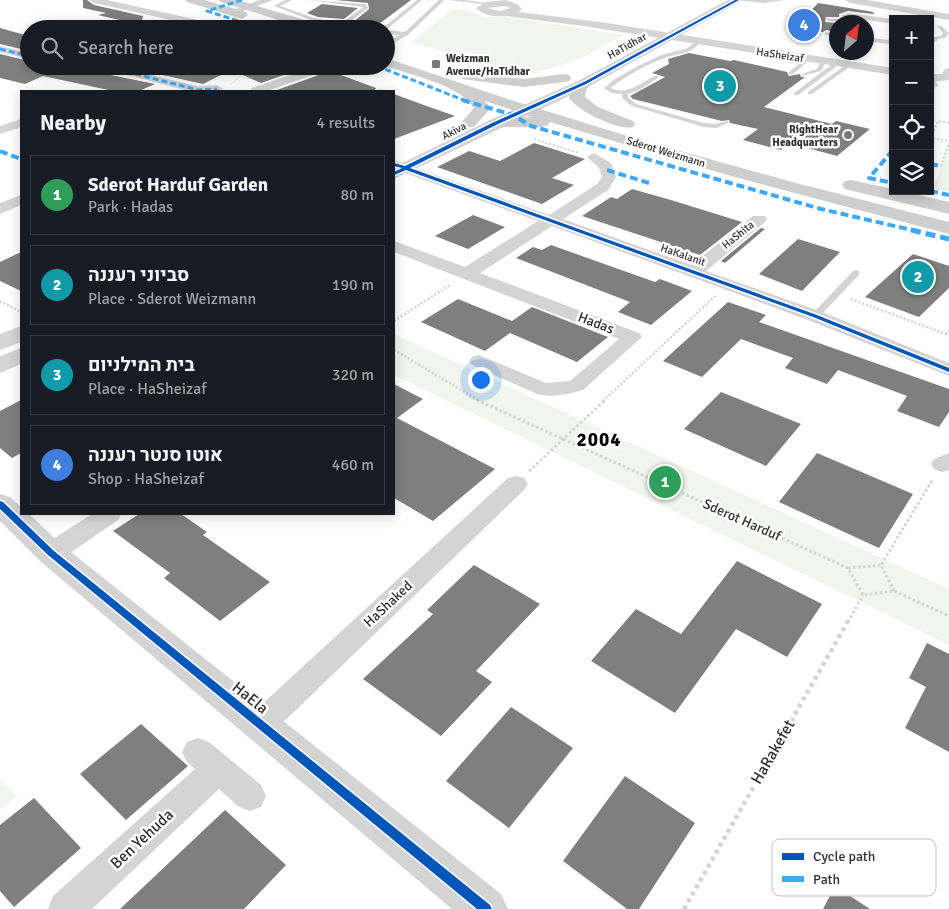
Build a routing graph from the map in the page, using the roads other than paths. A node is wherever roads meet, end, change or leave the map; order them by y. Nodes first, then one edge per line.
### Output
1 (94, 0) edge
2 (191, 0) edge
3 (226, 0) edge
4 (290, 0) edge
5 (310, 0) edge
6 (372, 0) edge
7 (420, 0) edge
8 (442, 0) edge
9 (450, 0) edge
10 (719, 0) edge
11 (737, 0) edge
12 (782, 0) edge
13 (850, 0) edge
14 (265, 1) edge
15 (459, 1) edge
16 (490, 4) junction
17 (364, 5) junction
18 (513, 6) edge
19 (250, 8) junction
20 (279, 16) junction
21 (949, 17) edge
22 (231, 18) junction
23 (184, 20) edge
24 (228, 20) edge
25 (241, 20) edge
26 (292, 20) edge
27 (317, 20) edge
28 (352, 20) edge
29 (395, 20) edge
30 (893, 22) edge
31 (874, 26) edge
32 (939, 27) dead end
33 (889, 28) edge
34 (934, 31) edge
35 (395, 33) edge
36 (947, 33) edge
37 (406, 34) junction
38 (826, 34) dead end
39 (829, 34) edge
40 (667, 37) junction
41 (650, 38) junction
42 (395, 40) edge
43 (874, 40) edge
44 (934, 40) edge
45 (696, 42) junction
46 (889, 42) edge
47 (0, 49) edge
48 (20, 54) edge
49 (395, 54) edge
50 (803, 58) junction
51 (824, 62) junction
52 (395, 64) edge
53 (849, 65) junction
54 (889, 71) edge
55 (949, 71) edge
56 (791, 73) dead end
57 (140, 75) edge
58 (303, 75) edge
59 (801, 75) dead end
60 (656, 77) dead end
61 (564, 78) junction
62 (934, 78) edge
63 (461, 81) junction
64 (584, 83) junction
65 (217, 89) dead end
66 (198, 90) edge
67 (198, 90) edge
68 (259, 90) edge
69 (625, 94) junction
70 (796, 94) dead end
71 (810, 94) dead end
72 (545, 101) junction
73 (526, 102) junction
74 (508, 104) junction
75 (0, 117) edge
76 (20, 122) edge
77 (20, 122) edge
78 (726, 122) dead end
79 (468, 124) junction
80 (494, 124) junction
81 (579, 126) junction
82 (0, 130) edge
83 (640, 130) junction
84 (594, 157) road end
85 (750, 160) dead end
86 (397, 166) edge
87 (833, 180) dead end
88 (20, 200) edge
89 (949, 208) edge
90 (0, 209) edge
91 (759, 219) dead end
92 (552, 221) junction
93 (949, 228) edge
94 (395, 246) edge
95 (695, 271) junction
96 (856, 273) dead end
97 (466, 274) junction
98 (815, 316) junction
99 (20, 333) edge
100 (0, 343) edge
101 (20, 356) edge
102 (478, 361) dead end
103 (0, 366) edge
104 (949, 370) edge
105 (516, 484) road end
106 (2, 509) edge
107 (108, 515) edge
108 (51, 553) junction
109 (260, 725) junction
110 (250, 796) dead end
111 (66, 909) edge
112 (486, 909) edge

1 - 23 street
2 - 22 main road
3 - 14 main road
3 - 19 main road
4 - 27 lane
5 - 17 lane
6 - 17 lane
7 - 29 lane
8 - 37 lane
9 - 15 lane
10 - 41 street, HaTidhar
11 - 12 lane
11 - 40 street, HaTidhar
13 - 21 street
14 - 19 street
14 - 20 main road
15 - 16 lane
15 - 16 lane
16 - 18 street
16 - 18 street
17 - 28 lane
18 - 41 street
19 - 20 main road
19 - 22 street
20 - 26 main road
22 - 24 street
22 - 25 main road
30 - 30 lane
31 - 33 lane
32 - 36 lane
34 - 36 lane
35 - 37 lane
36 - 44 lane
37 - 42 lane
38 - 39 lane
40 - 41 street, HaTidhar
40 - 45 street, HaSheizaf
41 - 45 street
41 - 61 street, HaTidhar
41 - 64 street, HaTidhar
43 - 46 lane
45 - 50 street, HaSheizaf
45 - 69 lane
47 - 48 street
49 - 63 main road, Sderot Weizmann
50 - 51 street, HaSheizaf
50 - 56 lane
51 - 53 street, HaSheizaf
51 - 59 lane
51 - 70 lane
52 - 63 main road, Sderot Weizmann
53 - 54 street, HaSheizaf
53 - 71 lane
55 - 62 street
57 - 66 street
58 - 68 street
60 - 69 lane
61 - 63 main road
61 - 73 street, HaTidhar
63 - 73 main road, Sderot Weizmann
63 - 74 main road, Sderot Weizmann
63 - 79 main road
64 - 72 street, HaTidhar
64 - 83 main road
65 - 67 street
69 - 78 lane
72 - 73 main road, Sderot Weizmann
72 - 83 main road, Sderot Weizmann
73 - 74 main road, Sderot Weizmann
73 - 80 street, Akiva
73 - 81 main road, Sderot Weizmann
74 - 79 street, Akiva
75 - 76 street
77 - 82 street
79 - 86 street, Akiva
80 - 81 main road
80 - 86 street, Akiva
81 - 93 main road, Sderot Weizmann
83 - 85 main road, Sderot Weizmann
84 - 92 street
86 - 92 street, HaKalanit
87 - 89 main road
88 - 90 street
91 - 95 street, HaShita
92 - 95 street, HaKalanit
92 - 97 street
94 - 97 street, Hadas
95 - 98 street, HaKalanit
96 - 98 lane
97 - 102 street, Hadas
98 - 104 street, HaKalanit
99 - 100 street
101 - 103 street
105 - 109 street, HaShaked
106 - 108 street, HaEla
107 - 108 street
108 - 109 street, HaEla
109 - 112 street, HaEla
110 - 111 street, Ben Yehuda

